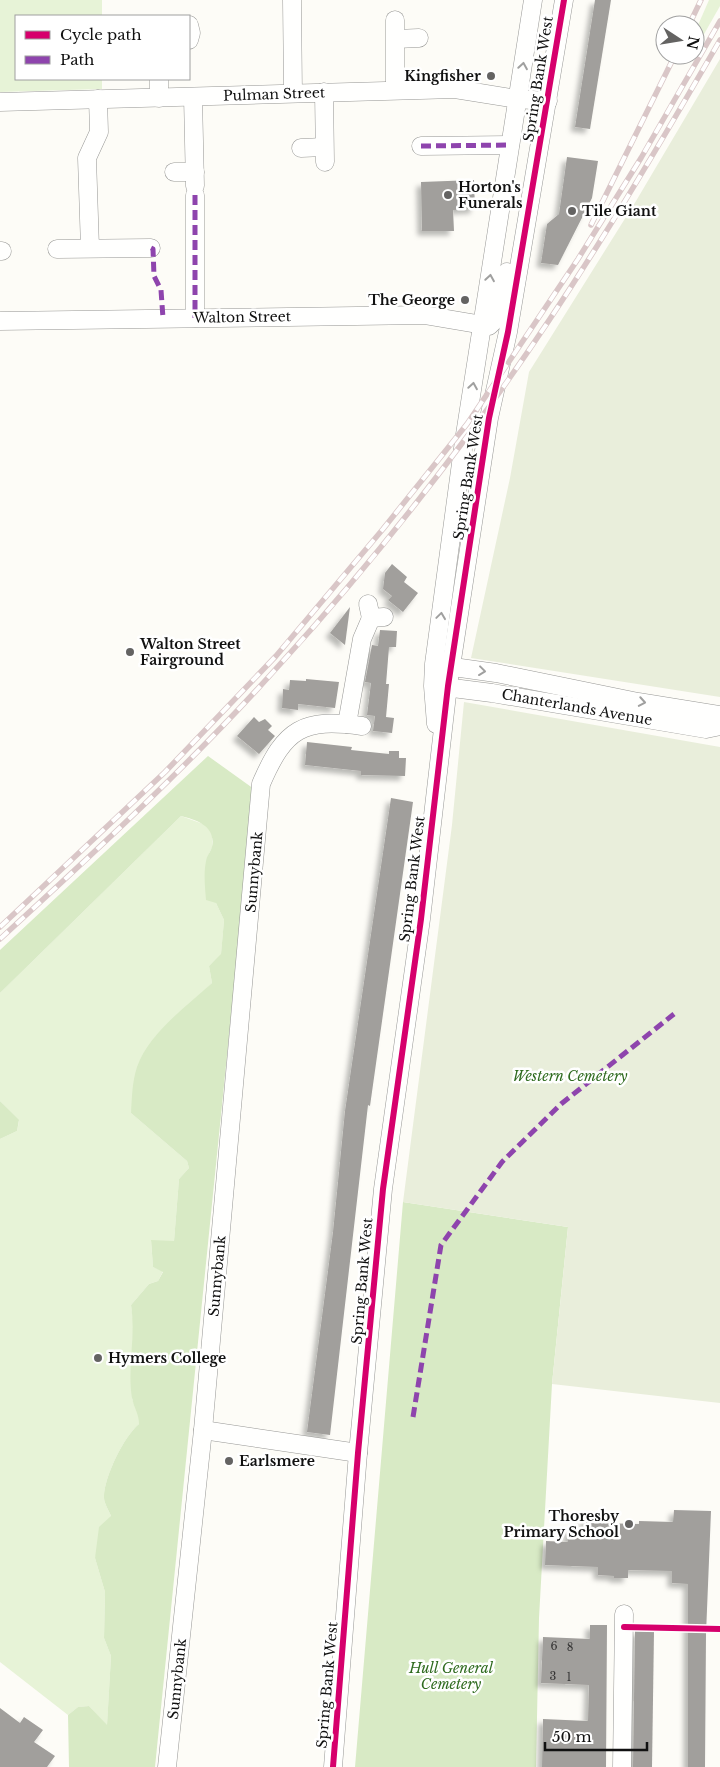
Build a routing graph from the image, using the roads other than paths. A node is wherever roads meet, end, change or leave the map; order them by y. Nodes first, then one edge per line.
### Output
1 (292, 0) edge
2 (533, 0) edge
3 (564, 0) edge
4 (395, 20) dead end
5 (419, 38) dead end
6 (396, 39) junction
7 (159, 80) edge
8 (395, 90) junction
9 (324, 92) junction
10 (293, 93) junction
11 (193, 97) junction
12 (159, 98) junction
13 (98, 99) junction
14 (517, 100) junction
15 (548, 101) junction
16 (0, 102) edge
17 (510, 145) junction
18 (420, 146) dead end
19 (301, 148) dead end
20 (174, 172) dead end
21 (195, 184) junction
22 (527, 218) junction
23 (90, 248) junction
24 (151, 248) dead end
25 (57, 249) dead end
26 (195, 318) junction
27 (0, 321) edge
28 (483, 326) junction
29 (374, 613) dead end
30 (434, 664) junction
31 (451, 667) junction
32 (440, 686) junction
33 (720, 715) edge
34 (720, 726) edge
35 (203, 1430) junction
36 (358, 1453) junction
37 (624, 1614) dead end
38 (167, 1767) edge
39 (333, 1767) edge
40 (622, 1767) edge

1 - 10 street
14 -> 2 street, Spring Bank West
3 - 15 street, Spring Bank West
4 - 6 street
5 - 6 street
6 - 8 street
7 - 12 street
8 - 9 street, Pulman Street
8 - 14 street, Pulman Street
9 - 10 street, Pulman Street
9 - 19 street
10 - 11 street, Pulman Street
11 - 12 street, Pulman Street
11 - 21 street
12 - 13 street, Pulman Street
13 - 16 street, Pulman Street
13 - 23 street
14 - 15 street, Pulman Street
14 - 17 street, Spring Bank West
15 - 22 street, Spring Bank West
17 - 18 street
28 -> 17 street, Spring Bank West
20 - 21 street
21 - 26 street
22 - 28 street
22 - 31 street, Spring Bank West
23 - 24 street
23 - 25 street
26 - 27 street, Walton Street
26 - 28 street, Walton Street
30 -> 28 street, Spring Bank West
29 - 35 street, Sunnybank
30 - 31 street, Chanterlands Avenue
30 - 32 street, Spring Bank West
31 - 32 street, Spring Bank West
31 -> 33 street, Chanterlands Avenue
32 - 34 street, Chanterlands Avenue
32 - 36 street, Spring Bank West
35 - 36 street
35 - 38 street, Sunnybank
36 - 39 street, Spring Bank West
37 - 40 street

